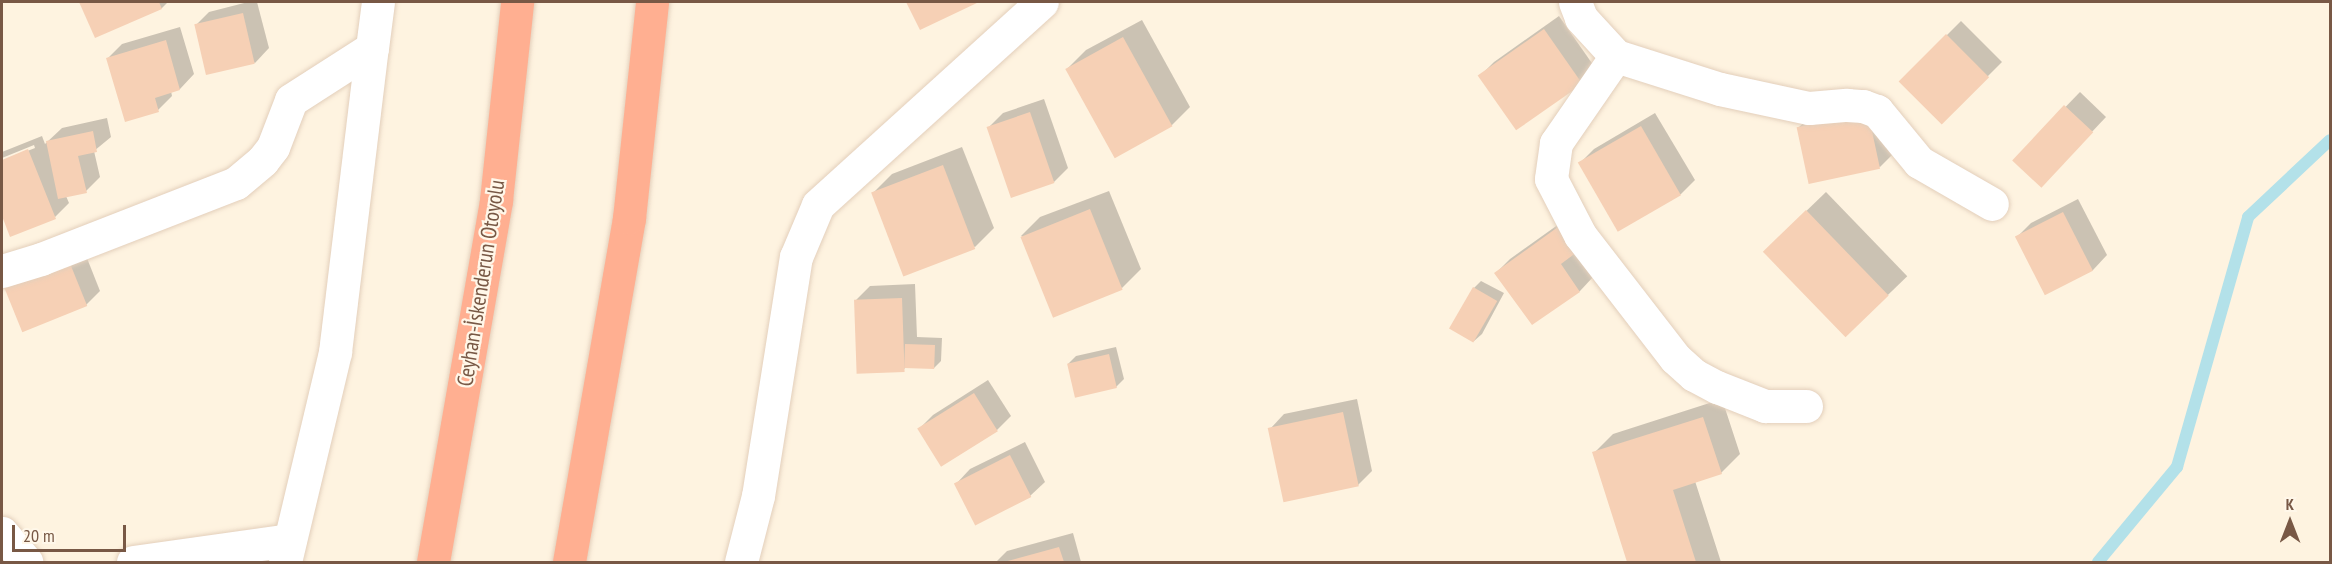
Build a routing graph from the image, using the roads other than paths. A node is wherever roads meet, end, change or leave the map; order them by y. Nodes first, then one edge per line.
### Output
1 (378, 2) edge
2 (517, 2) edge
3 (652, 2) edge
4 (1042, 2) edge
5 (1575, 2) edge
6 (372, 48) junction
7 (1616, 56) junction
8 (1992, 204) dead end
9 (2, 271) edge
10 (1806, 406) dead end
11 (2, 533) edge
12 (287, 551) edge
13 (26, 562) edge
14 (133, 562) edge
15 (433, 562) edge
16 (569, 562) edge
17 (741, 562) edge

1 - 6 street
2 - 15 highway, Ceyhan-İskenderun Otoyolu
3 - 16 highway
4 - 17 street
5 - 7 street
6 - 9 street
6 - 12 street
7 - 8 street
7 - 10 street
11 - 13 street
12 - 14 street

